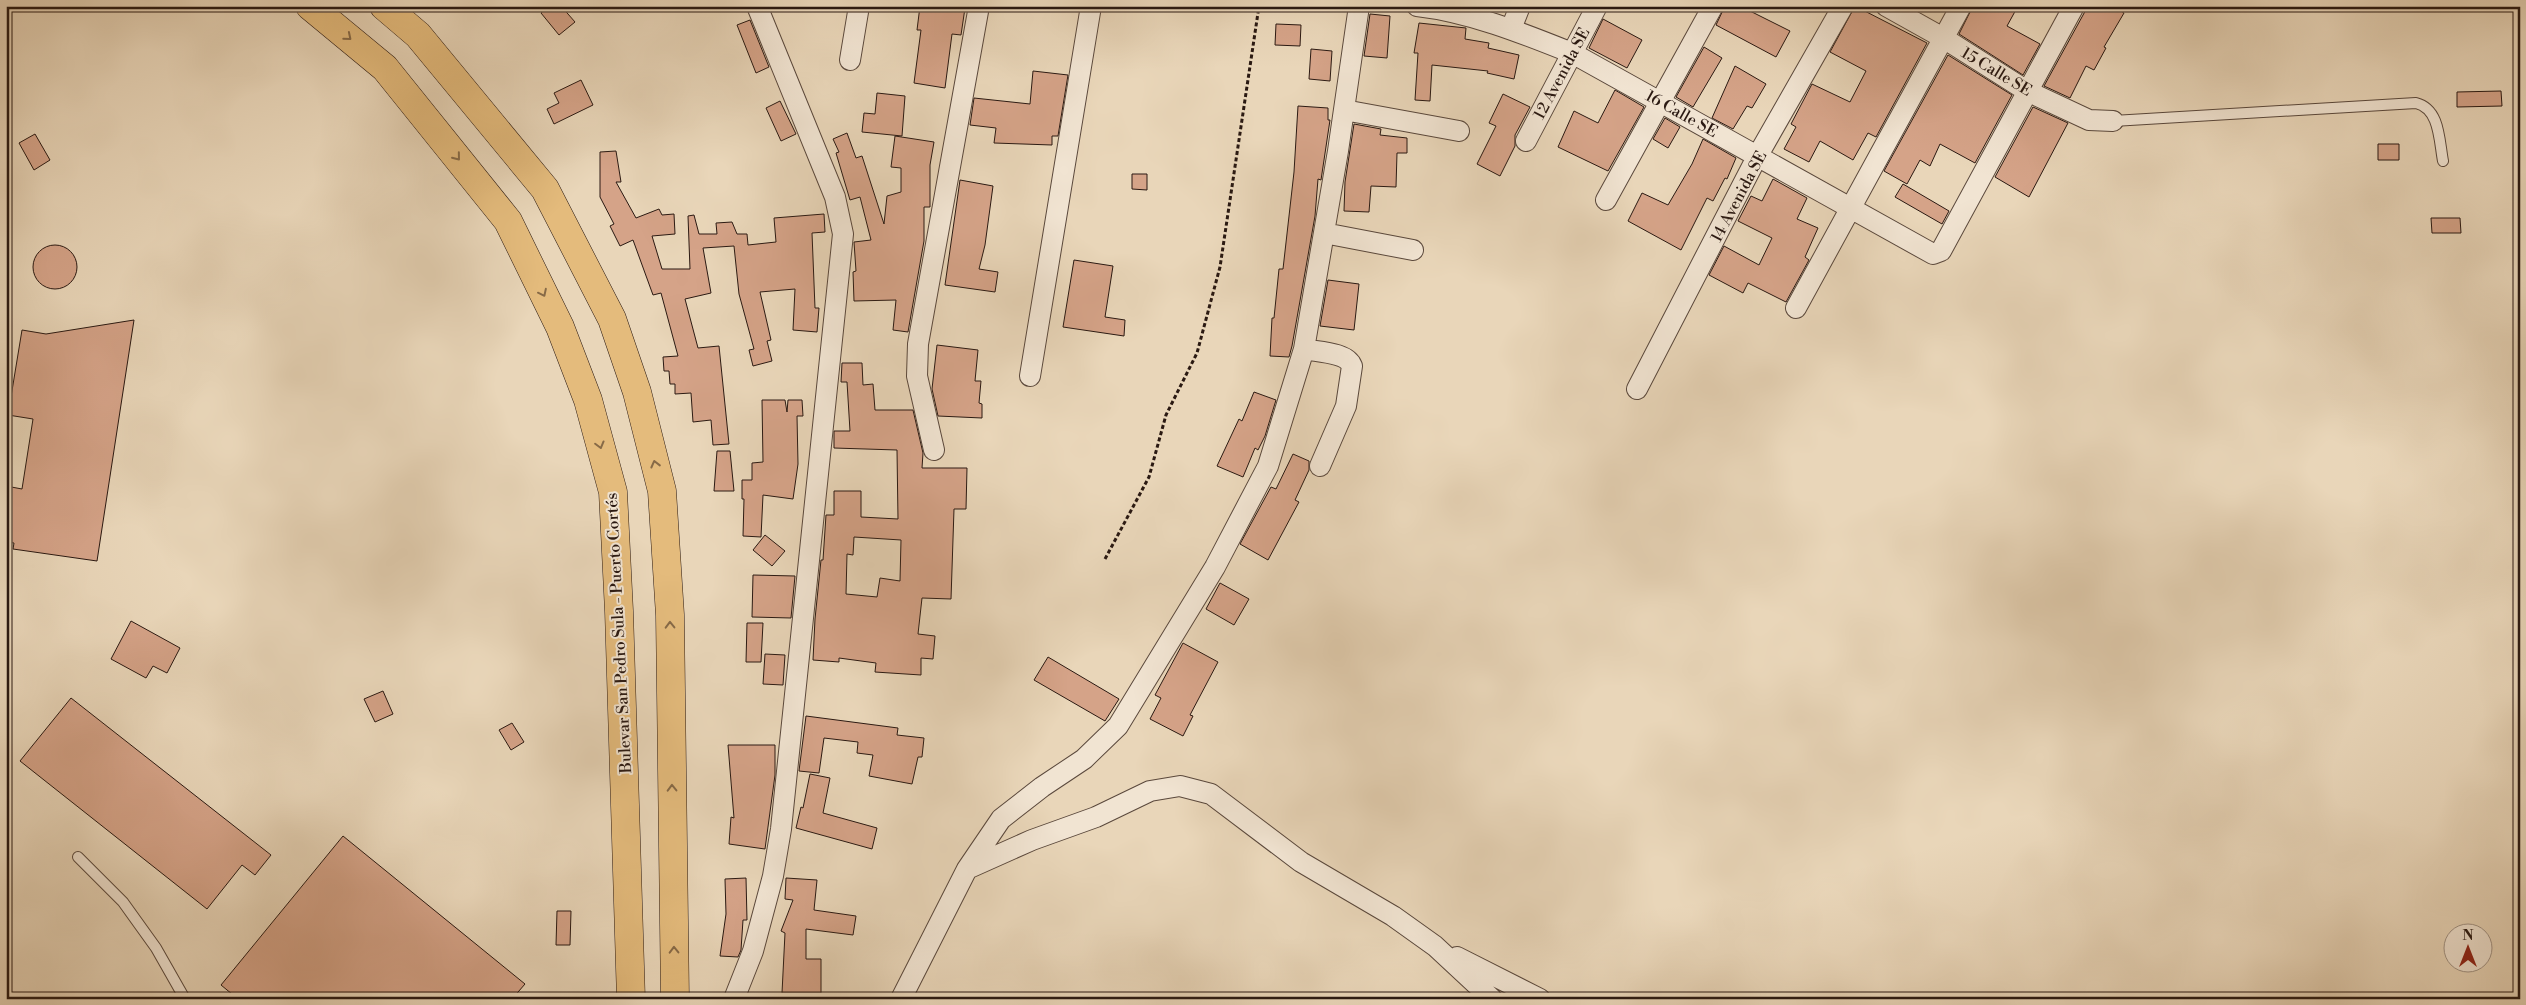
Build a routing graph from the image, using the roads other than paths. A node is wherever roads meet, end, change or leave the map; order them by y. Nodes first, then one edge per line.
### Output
1 (310, 6) edge
2 (384, 6) edge
3 (757, 6) edge
4 (859, 6) edge
5 (978, 6) edge
6 (1091, 6) edge
7 (1360, 6) edge
8 (1520, 6) edge
9 (1597, 6) edge
10 (1713, 6) edge
11 (1843, 6) edge
12 (1886, 6) edge
13 (1962, 6) edge
14 (2074, 6) edge
15 (1430, 7) edge
16 (1512, 29) junction
17 (1945, 39) junction
18 (1572, 53) junction
19 (850, 60) dead end
20 (2027, 91) junction
21 (1662, 102) junction
22 (1344, 110) junction
23 (2113, 121) joint
24 (1459, 131) dead end
25 (1526, 141) dead end
26 (1758, 156) junction
27 (2443, 161) dead end
28 (1606, 200) dead end
29 (1849, 208) junction
30 (1324, 233) junction
31 (1413, 250) dead end
32 (1796, 308) dead end
33 (1304, 350) junction
34 (1030, 376) dead end
35 (1637, 389) dead end
36 (934, 450) dead end
37 (1320, 466) dead end
38 (78, 857) dead end
39 (967, 869) junction
40 (1435, 946) junction
41 (185, 999) edge
42 (631, 999) edge
43 (675, 999) edge
44 (734, 999) edge
45 (901, 999) edge
46 (1492, 999) edge
47 (1540, 999) edge

1 -> 42 highway, Bulevar San Pedro Sula - Puerto Cortés
43 -> 2 highway
3 - 44 street
4 - 19 street
5 - 36 street
6 - 34 street
7 - 22 street
8 - 16 street
9 - 18 street, 12 Avenida SE
10 - 21 street
11 - 26 street, 14 Avenida SE
12 - 17 street, 15 Calle SE
13 - 17 street
14 - 20 street
15 - 16 street, 16 Calle SE
16 - 18 street, 16 Calle SE
17 - 20 street, 15 Calle SE
17 - 29 street
18 - 21 street, 16 Calle SE
18 - 25 street, 12 Avenida SE
20 - 23 street, 15 Calle SE
20 - 29 street, 16 Calle SE
21 - 26 street, 16 Calle SE
21 - 28 street
22 - 24 street
22 - 30 street
23 - 27 lane
26 - 29 street, 16 Calle SE
26 - 35 street, 14 Avenida SE
29 - 32 street
30 - 31 street
30 - 33 street
33 - 37 street
33 - 39 street
38 - 41 lane
39 - 40 street
39 - 45 street
40 - 46 street
40 - 47 street

